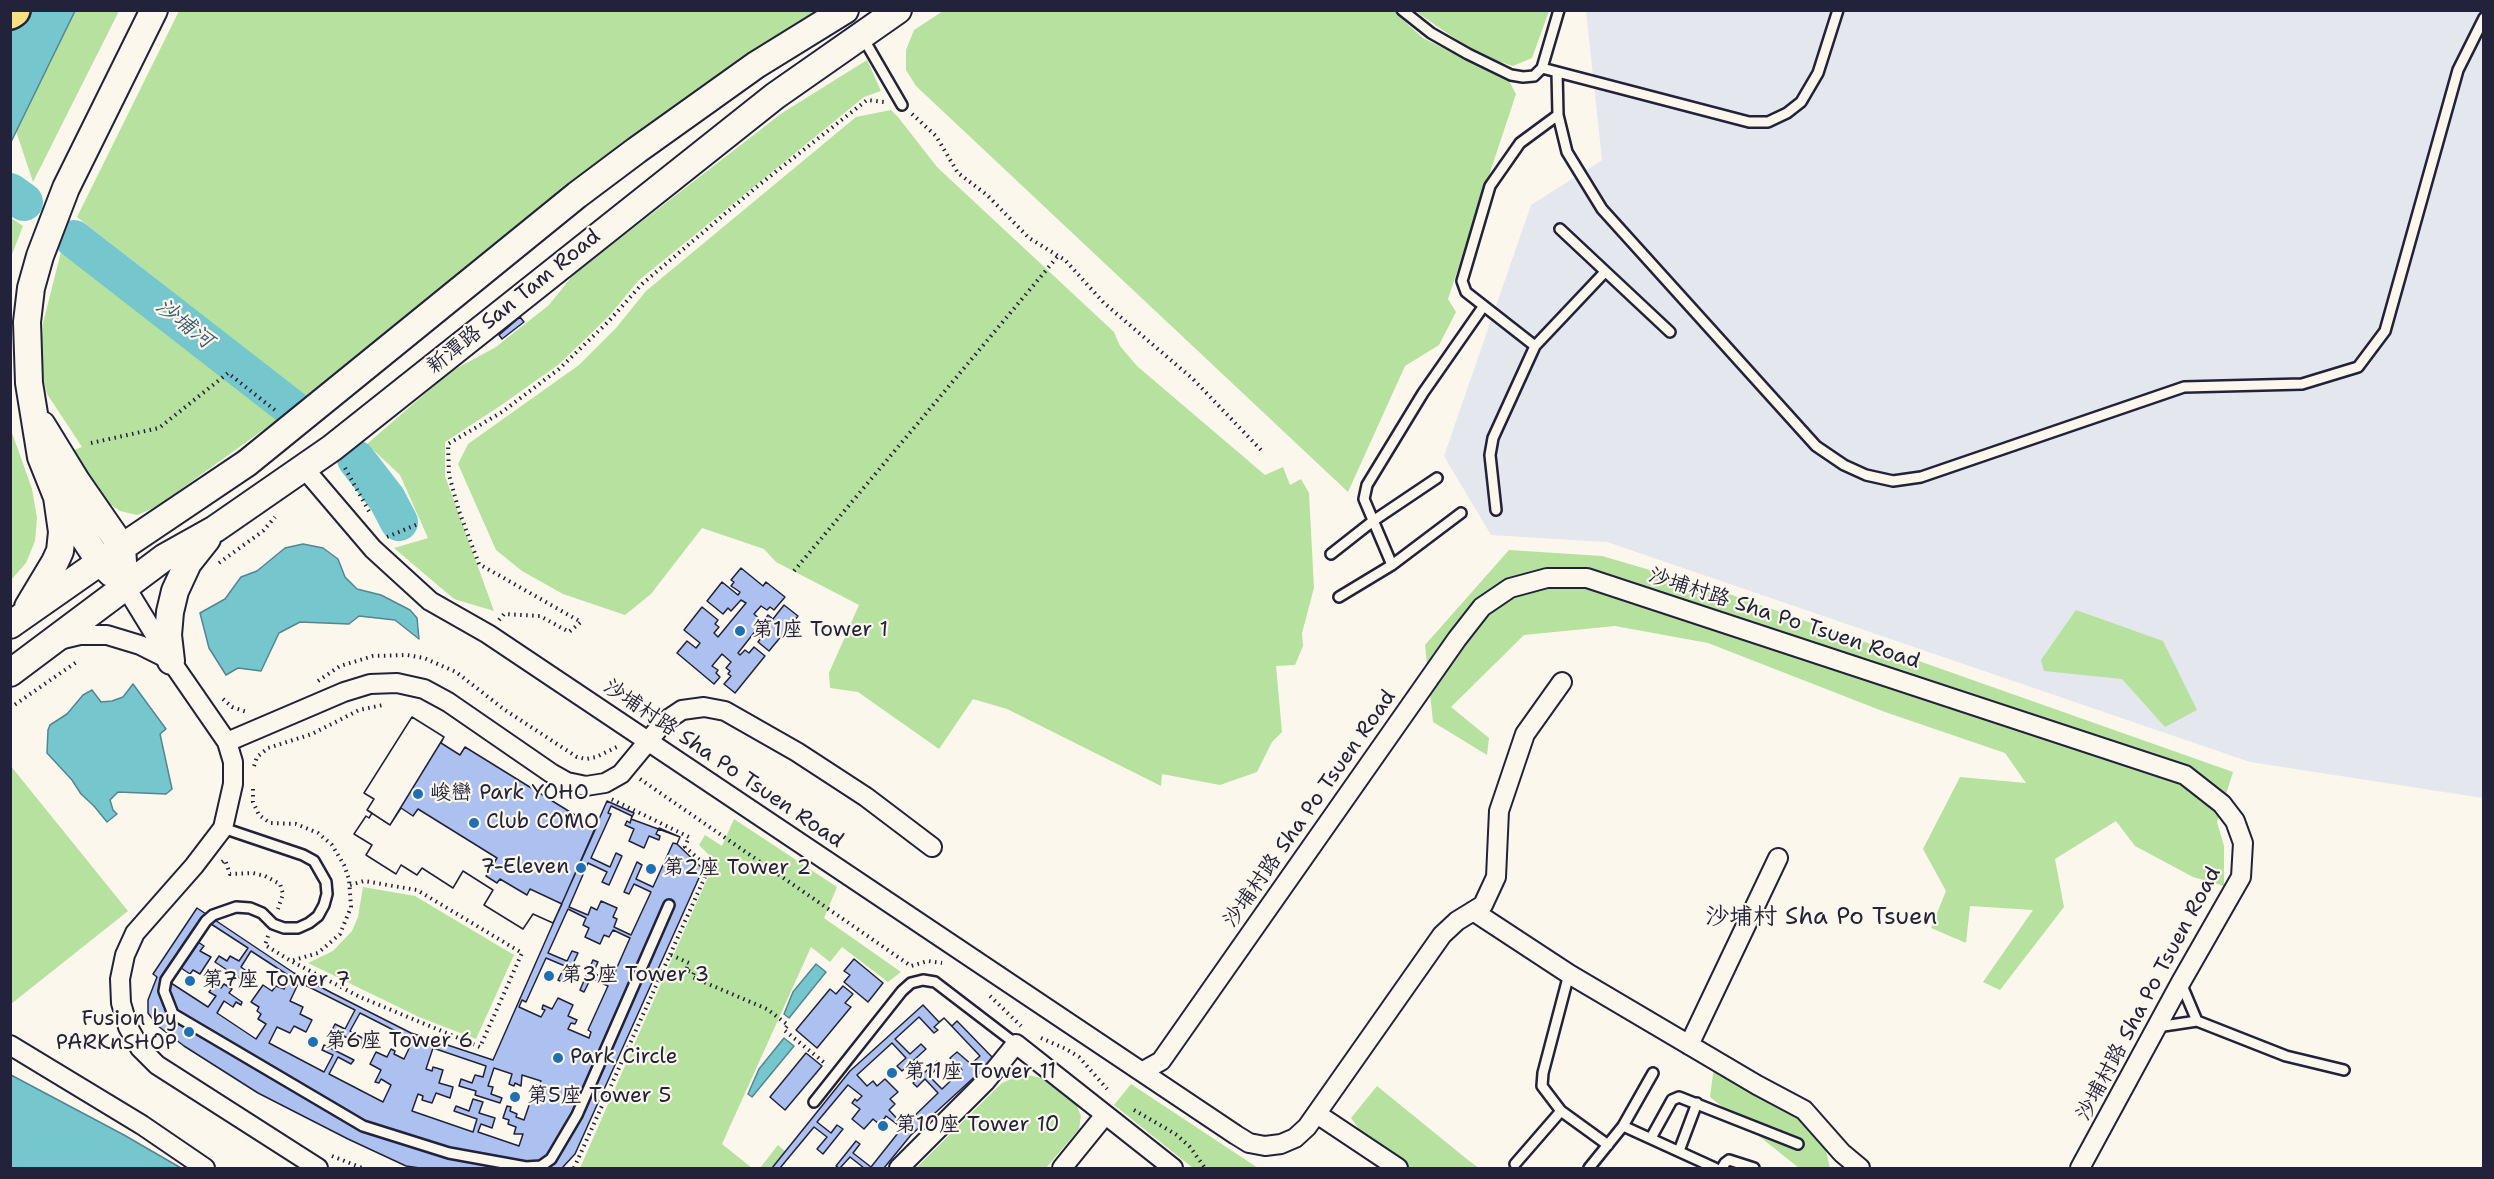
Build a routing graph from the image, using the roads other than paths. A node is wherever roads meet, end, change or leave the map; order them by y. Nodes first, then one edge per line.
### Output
1 (154, 10) edge
2 (845, 10) edge
3 (898, 10) edge
4 (1402, 10) edge
5 (1559, 10) edge
6 (1838, 10) edge
7 (2484, 18) edge
8 (862, 36) junction
9 (1542, 68) junction
10 (1557, 72) junction
11 (902, 105) road end
12 (1558, 115) junction
13 (1560, 229) dead end
14 (1604, 273) junction
15 (1484, 307) junction
16 (1670, 332) dead end
17 (1535, 346) junction
18 (35, 414) junction
19 (247, 463) junction
20 (303, 466) junction
21 (1437, 478) dead end
22 (57, 497) junction
23 (1496, 510) dead end
24 (1461, 513) dead end
25 (1373, 521) junction
26 (215, 529) junction
27 (122, 547) junction
28 (1331, 554) dead end
29 (99, 562) junction
30 (1392, 565) junction
31 (125, 586) junction
32 (1339, 597) dead end
33 (16, 622) edge
34 (54, 641) junction
35 (171, 661) junction
36 (10, 674) edge
37 (1562, 682) dead end
38 (227, 742) junction
39 (649, 742) junction
40 (223, 828) junction
41 (932, 847) dead end
42 (1778, 858) dead end
43 (669, 905) dead end
44 (1473, 910) junction
45 (1569, 974) junction
46 (2181, 982) junction
47 (2197, 1021) junction
48 (2157, 1027) junction
49 (1023, 1038) junction
50 (10, 1045) edge
51 (1689, 1045) junction
52 (2344, 1070) dead end
53 (1143, 1071) junction
54 (1653, 1073) dead end
55 (814, 1101) dead end
56 (1697, 1103) junction
57 (1560, 1111) junction
58 (1317, 1114) junction
59 (1105, 1115) junction
60 (1623, 1126) junction
61 (1651, 1138) junction
62 (1798, 1144) dead end
63 (1608, 1145) junction
64 (1679, 1151) junction
65 (320, 1160) edge
66 (1515, 1164) dead end
67 (205, 1168) edge
68 (899, 1168) edge
69 (1062, 1168) edge
70 (1173, 1168) edge
71 (1398, 1168) edge
72 (1589, 1168) edge
73 (1715, 1168) edge
74 (1722, 1168) edge
75 (1754, 1168) edge
76 (1860, 1168) edge
77 (2080, 1168) edge

1 - 18 street
2 - 19 street, 新潭路 San Tam Road
3 - 8 street, 新潭路 San Tam Road
4 - 9 lane
5 - 9 lane
6 - 10 lane
7 - 12 lane
8 - 11 lane
8 - 20 street, 新潭路 San Tam Road
9 - 10 lane
10 - 12 lane
12 - 15 lane
13 - 14 lane
14 - 16 lane
14 - 17 lane
15 - 17 lane
15 - 25 lane
17 - 23 lane
18 - 22 street
18 - 27 street
19 - 20 street
19 - 27 street, 新潭路 San Tam Road
20 - 26 street, 新潭路 San Tam Road
20 - 39 street, 沙埔村路 Sha Po Tsuen Road
21 - 25 lane
22 - 29 street
22 - 33 street
24 - 30 lane
25 - 28 lane
25 - 30 lane
26 - 31 street, 新潭路 San Tam Road
26 - 35 street
27 - 29 street, 新潭路 San Tam Road
27 - 31 street
29 - 31 street
29 - 33 street, 新潭路 San Tam Road
30 - 32 lane
31 - 34 street, 新潭路 San Tam Road
31 - 35 street
34 - 35 street
34 - 36 street, 新潭路 San Tam Road
35 - 38 street
37 - 44 street, 沙埔村路 Sha Po Tsuen Road
38 - 39 street
38 - 40 street
39 - 41 street
39 - 53 street, 沙埔村路 Sha Po Tsuen Road
40 - 43 lane
40 - 65 street
42 - 51 street
44 - 45 street
44 - 58 street, 沙埔村路 Sha Po Tsuen Road
45 - 51 street
45 - 57 lane
46 - 47 lane
46 - 48 street, 沙埔村路 Sha Po Tsuen Road
46 - 53 street, 沙埔村路 Sha Po Tsuen Road
47 - 48 lane
47 - 52 lane
48 - 77 street, 沙埔村路 Sha Po Tsuen Road
49 - 55 lane
49 - 59 street
49 - 68 street
50 - 67 street
51 - 76 street
53 - 58 street, 沙埔村路 Sha Po Tsuen Road
54 - 60 lane
56 - 61 lane
56 - 62 lane
56 - 64 lane
57 - 63 lane
57 - 66 lane
58 - 71 street
59 - 69 street
59 - 70 street
60 - 61 lane
60 - 63 lane
61 - 64 lane
63 - 72 lane
64 - 73 lane
74 - 75 lane

